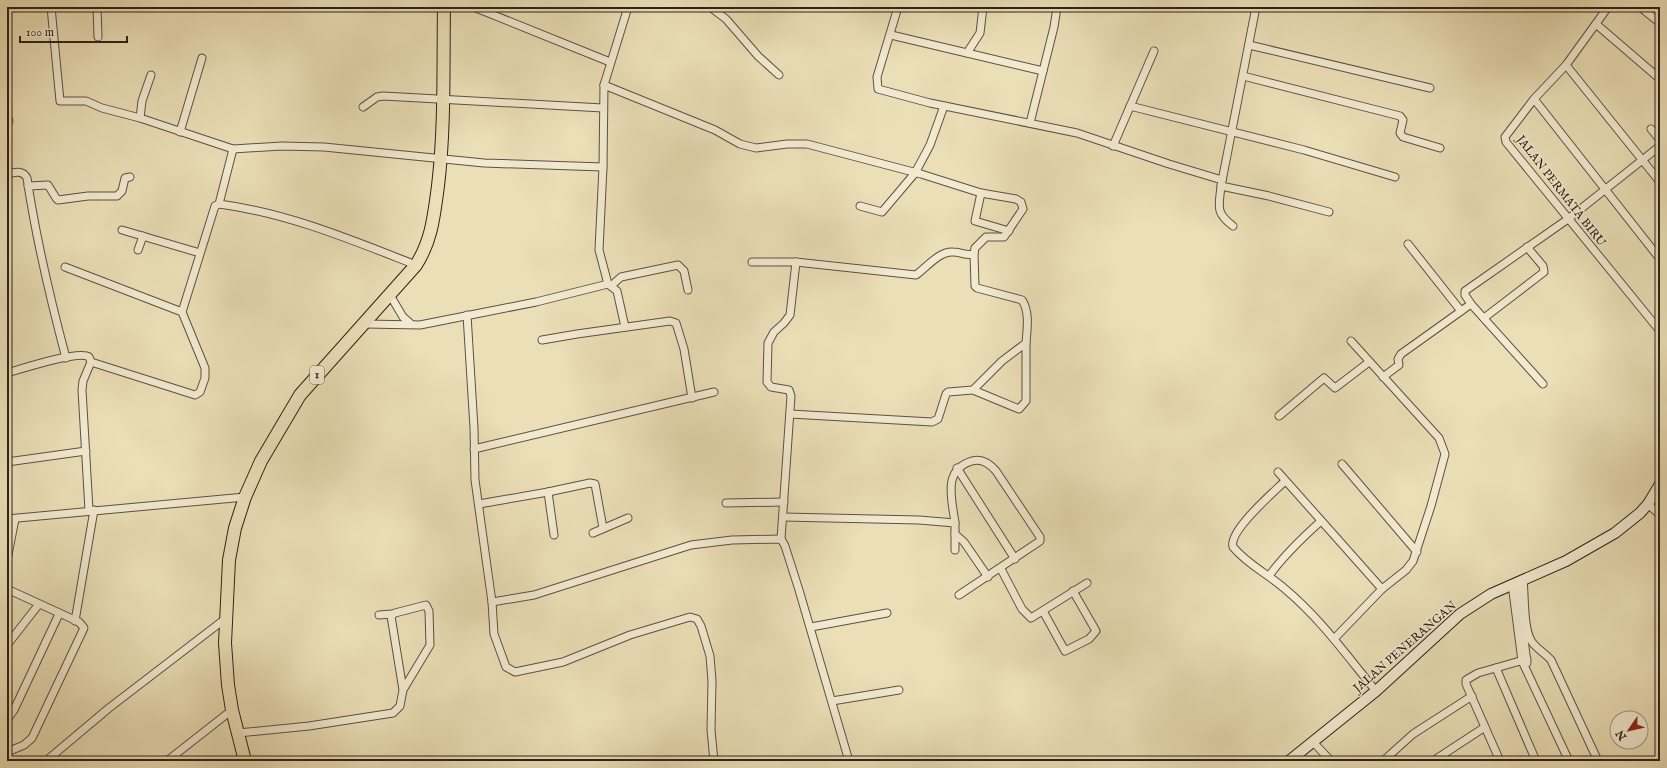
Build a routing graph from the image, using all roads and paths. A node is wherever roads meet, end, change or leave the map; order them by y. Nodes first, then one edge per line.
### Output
1 (51, 7) edge
2 (97, 7) edge
3 (444, 7) edge
4 (628, 7) edge
5 (898, 7) edge
6 (983, 7) edge
7 (1057, 7) edge
8 (1256, 7) edge
9 (1608, 7) edge
10 (1640, 7) edge
11 (476, 8) dead end
12 (710, 8) edge
13 (1660, 23) edge
14 (1596, 24) junction
15 (891, 35) junction
16 (98, 37) dead end
17 (1249, 45) junction
18 (1154, 51) dead end
19 (967, 53) junction
20 (202, 58) dead end
21 (610, 62) junction
22 (1566, 65) junction
23 (1043, 70) junction
24 (780, 74) dead end
25 (151, 75) dead end
26 (1243, 76) junction
27 (1660, 79) edge
28 (604, 85) junction
29 (1430, 88) dead end
30 (444, 98) junction
31 (1534, 99) junction
32 (944, 106) junction
33 (1130, 106) junction
34 (363, 107) dead end
35 (603, 108) junction
36 (140, 118) junction
37 (1030, 123) junction
38 (1651, 129) dead end
39 (1231, 130) junction
40 (180, 132) junction
41 (1660, 140) edge
42 (1113, 146) junction
43 (1660, 146) edge
44 (1440, 148) dead end
45 (233, 149) junction
46 (441, 158) junction
47 (1642, 161) junction
48 (603, 167) junction
49 (915, 173) junction
50 (7, 174) edge
51 (130, 177) dead end
52 (1395, 177) dead end
53 (1660, 182) edge
54 (1221, 183) junction
55 (28, 186) junction
56 (1605, 190) junction
57 (981, 193) junction
58 (219, 204) junction
59 (860, 206) dead end
60 (1329, 212) dead end
61 (1568, 219) junction
62 (1233, 226) dead end
63 (122, 230) dead end
64 (1010, 231) junction
65 (144, 236) junction
66 (1408, 244) dead end
67 (1527, 247) junction
68 (138, 250) dead end
69 (200, 253) junction
70 (974, 254) junction
71 (1660, 259) edge
72 (752, 262) dead end
73 (796, 262) junction
74 (416, 264) junction
75 (65, 267) dead end
76 (610, 284) junction
77 (688, 290) dead end
78 (390, 295) junction
79 (1471, 304) junction
80 (1460, 311) junction
81 (182, 312) junction
82 (467, 315) junction
83 (1484, 318) junction
84 (365, 324) junction
85 (411, 324) junction
86 (625, 327) junction
87 (1660, 332) edge
88 (542, 340) dead end
89 (1351, 341) dead end
90 (1026, 343) junction
91 (66, 358) junction
92 (91, 362) junction
93 (1369, 362) junction
94 (7, 373) edge
95 (1384, 377) junction
96 (1543, 384) dead end
97 (973, 390) junction
98 (714, 392) dead end
99 (692, 398) junction
100 (790, 414) junction
101 (1279, 416) dead end
102 (474, 449) junction
103 (86, 451) junction
104 (7, 462) edge
105 (1342, 464) dead end
106 (957, 468) junction
107 (1278, 472) dead end
108 (1285, 481) junction
109 (1660, 484) edge
110 (548, 492) junction
111 (246, 497) junction
112 (784, 502) junction
113 (726, 503) dead end
114 (479, 504) junction
115 (1648, 504) junction
116 (91, 510) junction
117 (1660, 515) edge
118 (783, 517) junction
119 (628, 518) dead end
120 (11, 519) edge
121 (1321, 521) junction
122 (955, 523) junction
123 (603, 528) junction
124 (593, 533) dead end
125 (955, 534) junction
126 (554, 535) dead end
127 (781, 538) junction
128 (955, 550) dead end
129 (1417, 552) junction
130 (1015, 559) junction
131 (7, 560) edge
132 (1001, 569) junction
133 (1269, 576) junction
134 (988, 577) junction
135 (1517, 582) junction
136 (1087, 583) dead end
137 (1382, 589) junction
138 (9, 590) edge
139 (1073, 591) junction
140 (959, 595) dead end
141 (7, 598) edge
142 (492, 602) junction
143 (38, 604) junction
144 (1043, 611) junction
145 (887, 613) dead end
146 (59, 614) junction
147 (392, 614) junction
148 (379, 615) dead end
149 (226, 619) junction
150 (75, 621) junction
151 (810, 627) junction
152 (1334, 639) junction
153 (7, 645) edge
154 (1525, 660) junction
155 (1496, 668) junction
156 (402, 690) junction
157 (899, 690) dead end
158 (1376, 691) junction
159 (1472, 696) junction
160 (832, 701) junction
161 (232, 710) junction
162 (7, 720) edge
163 (1485, 727) junction
164 (238, 732) junction
165 (1314, 743) junction
166 (7, 752) edge
167 (175, 758) edge
168 (1498, 760) edge
169 (46, 761) edge
170 (166, 761) edge
171 (245, 761) edge
172 (714, 761) edge
173 (849, 761) edge
174 (1289, 761) edge
175 (1331, 761) edge
176 (1382, 761) edge
177 (1433, 761) edge
178 (1536, 761) edge
179 (1569, 761) edge
180 (1598, 761) edge

1 - 36 street
2 - 16 street
3 - 30 highway, 1
4 - 21 street
5 - 15 street
6 - 19 street
7 - 23 street
8 - 17 street
9 - 14 street, JALAN PERMATA BIRU
10 - 13 street
11 - 21 street
12 - 24 street
14 - 22 street, JALAN PERMATA BIRU
14 - 27 street
15 - 19 street
15 - 32 street
17 - 26 street
17 - 29 street
18 - 33 street
19 - 23 street
20 - 40 street
21 - 28 street
22 - 31 street, JALAN PERMATA BIRU
22 - 47 street
23 - 37 street
25 - 36 street
26 - 39 street
26 - 44 street
28 - 35 street
28 - 49 street
30 - 34 street
30 - 35 street
30 - 46 highway, 1
31 - 56 street
31 - 61 street, JALAN PERMATA BIRU
32 - 37 street
32 - 49 street
33 - 39 street
33 - 42 street
35 - 48 street
36 - 40 street
37 - 42 street
38 - 41 street
39 - 52 street
39 - 54 street
40 - 45 street
42 - 54 street
43 - 47 street
45 - 46 street
45 - 58 street
46 - 48 street
46 - 74 highway, 1
47 - 53 street
47 - 56 street
48 - 76 street
49 - 57 street
49 - 59 street
50 - 55 street
51 - 55 street
54 - 60 street
54 - 62 street
55 - 91 street
56 - 61 street
56 - 71 street
57 - 64 street
57 - 64 street
58 - 69 street
58 - 74 street
61 - 67 street
61 - 87 street, JALAN PERMATA BIRU
63 - 65 street
64 - 70 street
65 - 68 street
65 - 69 street
66 - 80 street
67 - 79 street
67 - 83 street
69 - 81 street
70 - 73 street
70 - 90 street
72 - 73 street
73 - 100 street
74 - 78 highway, 1
75 - 81 street
76 - 77 street
76 - 82 street
76 - 86 street
78 - 84 highway, 1
78 - 85 street
79 - 80 street
79 - 83 street
80 - 95 street
81 - 92 street
82 - 85 street
82 - 102 street
83 - 96 street
84 - 85 street
84 - 111 highway, 1
86 - 88 street
86 - 99 street
89 - 93 street
90 - 97 street
90 - 97 street
91 - 92 street
91 - 94 street
92 - 103 street
93 - 95 street
93 - 101 street
95 - 129 street
97 - 100 street
98 - 99 street
99 - 102 street
100 - 112 street
102 - 114 street
103 - 104 street
103 - 116 street
105 - 129 street
106 - 122 street
106 - 130 street
106 - 130 street
107 - 108 street
108 - 121 street
108 - 133 street
109 - 115 street, JALAN PENERANGAN
110 - 114 street
110 - 123 street
110 - 126 street
111 - 116 street
111 - 149 highway, 1
112 - 113 street
112 - 118 street
114 - 142 street
115 - 117 street
115 - 135 street, JALAN PENERANGAN
116 - 120 street
116 - 150 street
118 - 122 street
118 - 127 street
119 - 123 street
120 - 131 street
121 - 133 street
121 - 137 street
122 - 125 street
123 - 124 street
125 - 128 street
125 - 134 street
127 - 142 street
127 - 151 street
129 - 137 street
130 - 132 street
132 - 134 street
132 - 144 street
133 - 152 street
134 - 140 street
135 - 154 street
135 - 158 street, JALAN PENERANGAN
135 - 180 street
136 - 139 street
137 - 152 street
138 - 141 street
138 - 143 street
139 - 144 street
139 - 144 street
142 - 172 street
143 - 146 street
143 - 153 street
145 - 151 street
146 - 150 street
146 - 162 street
147 - 148 street
147 - 156 street
147 - 156 street
149 - 161 highway, 1
149 - 169 street
150 - 166 street
151 - 160 street
152 - 158 street
154 - 155 street
154 - 179 street
155 - 159 street
155 - 178 street
156 - 164 street
157 - 160 street
158 - 165 street, JALAN PENERANGAN
159 - 163 street
159 - 176 street
160 - 173 street
161 - 164 highway, 1
161 - 167 street
163 - 168 street
163 - 177 street
164 - 171 highway, 1
165 - 174 street, JALAN PENERANGAN
165 - 175 street
167 - 170 street

